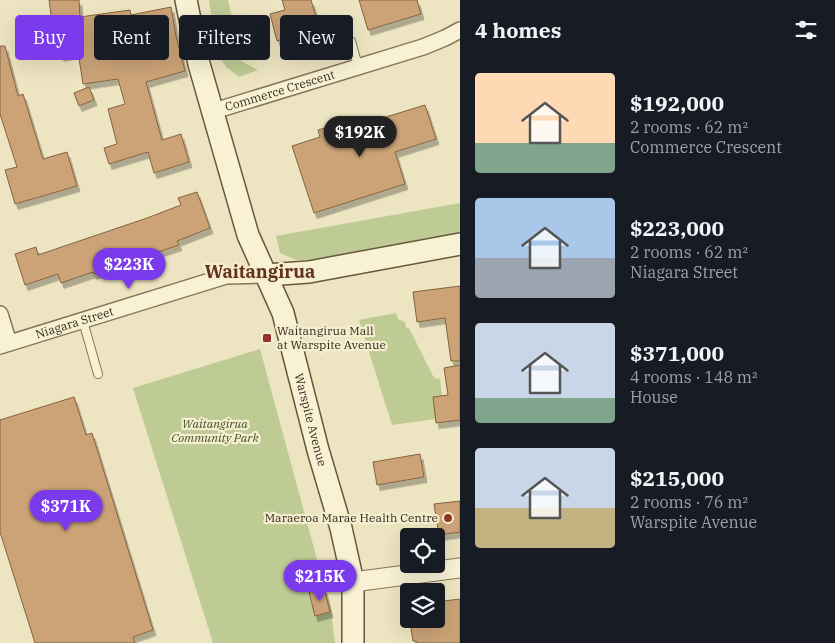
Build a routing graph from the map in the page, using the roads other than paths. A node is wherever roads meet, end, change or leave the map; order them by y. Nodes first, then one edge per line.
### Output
1 (186, 0) edge
2 (460, 30) edge
3 (353, 50) edge
4 (358, 66) junction
5 (214, 111) junction
6 (460, 244) edge
7 (266, 275) junction
8 (0, 314) edge
9 (83, 320) junction
10 (4, 344) edge
11 (98, 374) dead end
12 (460, 568) edge
13 (353, 582) junction
14 (353, 643) edge

1 - 5 main road, Warspite Avenue
2 - 4 street, Commerce Crescent
3 - 4 lane
4 - 5 street, Commerce Crescent
5 - 7 main road, Warspite Avenue
6 - 7 main road
7 - 9 street, Niagara Street
7 - 13 main road, Warspite Avenue
8 - 10 street
9 - 10 street, Niagara Street
9 - 11 lane
12 - 13 street
13 - 14 main road, Warspite Avenue

